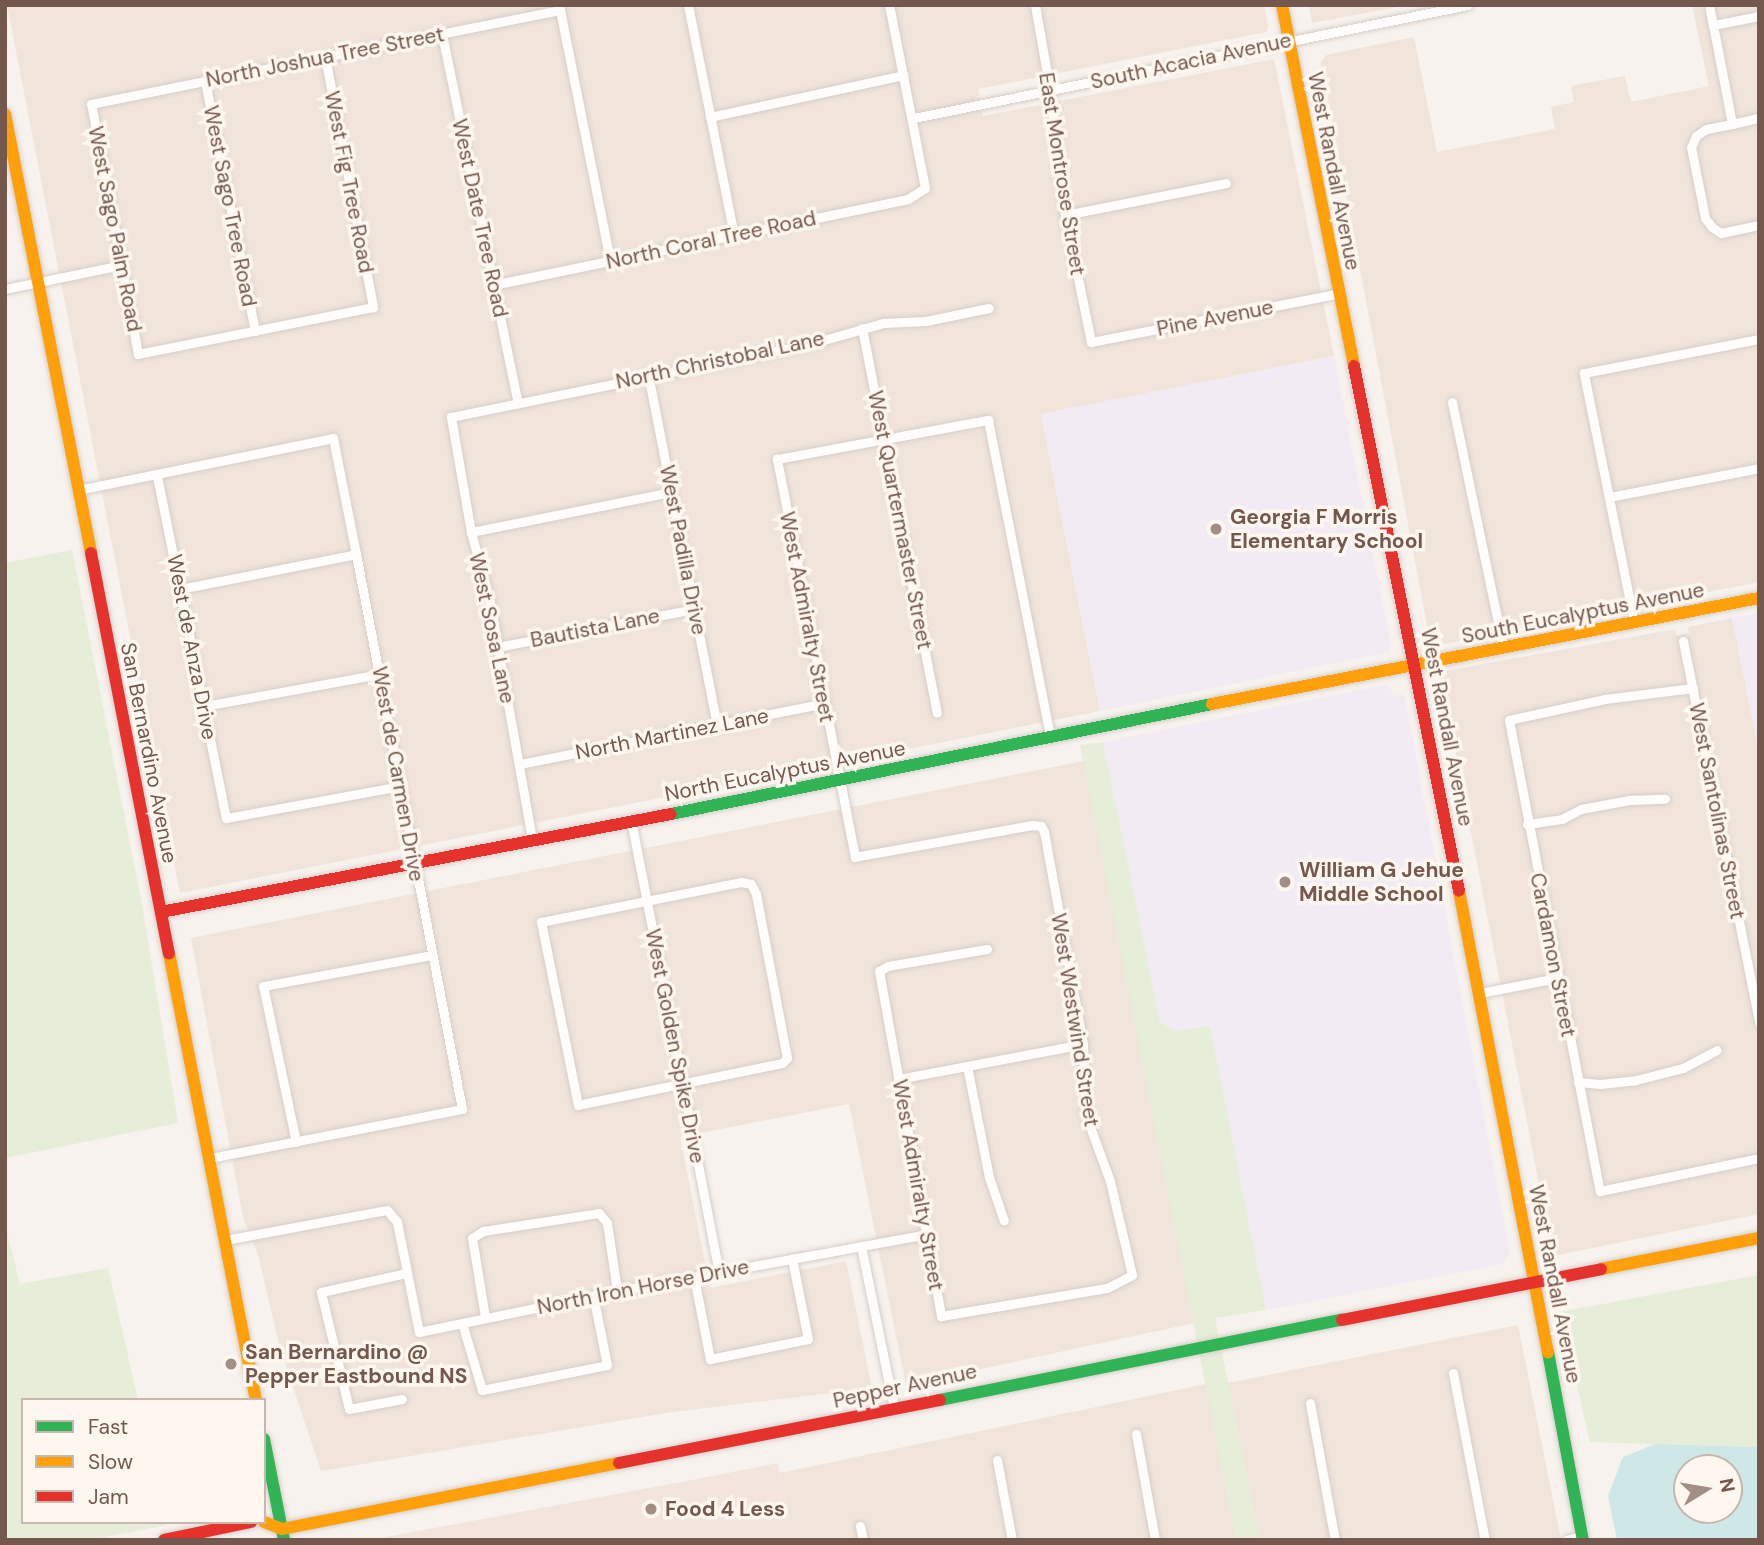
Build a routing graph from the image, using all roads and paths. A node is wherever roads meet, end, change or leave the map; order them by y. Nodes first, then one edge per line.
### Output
1 (688, 5) edge
2 (889, 5) edge
3 (1035, 5) edge
4 (1282, 5) edge
5 (1468, 5) edge
6 (1709, 5) edge
7 (1759, 16) edge
8 (1713, 26) junction
9 (442, 34) junction
10 (1288, 40) junction
11 (325, 57) junction
12 (904, 75) junction
13 (205, 81) junction
14 (1050, 91) junction
15 (91, 104) joint
16 (5, 114) edge
17 (710, 117) junction
18 (914, 118) junction
19 (1759, 118) edge
20 (1732, 124) junction
21 (1226, 183) dead end
22 (1065, 215) junction
23 (1759, 225) edge
24 (733, 236) junction
25 (610, 261) junction
26 (122, 265) junction
27 (37, 283) junction
28 (493, 285) junction
29 (5, 289) edge
30 (1340, 293) junction
31 (989, 308) dead end
32 (862, 328) junction
33 (255, 331) junction
34 (1759, 339) edge
35 (1091, 342) joint
36 (648, 374) junction
37 (1452, 402) dead end
38 (518, 403) junction
39 (451, 417) joint
40 (884, 438) junction
41 (1759, 468) edge
42 (157, 475) junction
43 (78, 490) junction
44 (671, 492) junction
45 (1609, 497) junction
46 (471, 532) junction
47 (356, 554) junction
48 (180, 589) junction
49 (1759, 598) edge
50 (694, 609) junction
51 (1634, 622) junction
52 (1683, 641) dead end
53 (497, 646) junction
54 (1503, 647) junction
55 (1415, 666) junction
56 (380, 674) junction
57 (1693, 688) junction
58 (824, 703) junction
59 (204, 706) junction
60 (937, 713) dead end
61 (717, 725) junction
62 (1050, 736) junction
63 (520, 764) junction
64 (838, 782) junction
65 (401, 786) junction
66 (1665, 799) dead end
67 (631, 820) junction
68 (1527, 824) junction
69 (532, 839) junction
70 (855, 857) joint
71 (414, 863) junction
72 (646, 901) junction
73 (161, 912) junction
74 (987, 949) dead end
75 (432, 955) junction
76 (1557, 978) junction
77 (1480, 993) junction
78 (1759, 1023) edge
79 (1083, 1044) junction
80 (1717, 1050) dead end
81 (967, 1066) junction
82 (898, 1079) junction
83 (1578, 1082) junction
84 (682, 1083) junction
85 (296, 1142) junction
86 (209, 1158) junction
87 (1759, 1158) edge
88 (1004, 1221) dead end
89 (928, 1234) junction
90 (1759, 1238) edge
91 (225, 1240) junction
92 (861, 1246) junction
93 (792, 1259) junction
94 (719, 1272) junction
95 (406, 1273) junction
96 (694, 1277) junction
97 (1535, 1282) junction
98 (617, 1290) junction
99 (593, 1296) junction
100 (941, 1316) joint
101 (485, 1317) junction
102 (462, 1323) junction
103 (1452, 1373) dead end
104 (257, 1398) edge
105 (402, 1399) dead end
106 (1310, 1403) dead end
107 (894, 1408) junction
108 (1136, 1434) dead end
109 (266, 1449) edge
110 (997, 1460) dead end
111 (266, 1523) edge
112 (241, 1524) edge
113 (860, 1526) dead end
114 (283, 1535) edge
115 (1583, 1538) edge
116 (164, 1540) edge
117 (273, 1540) edge
118 (863, 1540) edge
119 (1012, 1540) edge
120 (1156, 1540) edge
121 (1335, 1540) edge
122 (1485, 1540) edge
123 (1566, 1540) edge

1 - 17 street
2 - 12 street
3 - 14 street, East Montrose Street
4 - 10 street, West Randall Avenue
5 - 10 street, South Acacia Avenue
6 - 8 street
7 - 8 street
8 - 20 street
9 - 11 street, North Joshua Tree Street
9 - 25 street, North Joshua Tree Street
9 - 28 street, West Date Tree Road
10 - 14 street, South Acacia Avenue
10 - 30 street, West Randall Avenue
11 - 13 street, North Joshua Tree Street
11 - 33 street, West Fig Tree Road
12 - 17 street
12 - 18 street
13 - 15 street, North Joshua Tree Street
13 - 33 street, West Sago Tree Road
14 - 18 street, South Acacia Avenue
14 - 22 street, East Montrose Street
15 - 26 street, West Sago Palm Road
16 - 27 street, San Bernardino Avenue
17 - 24 street
18 - 24 street, North Coral Tree Road
19 - 20 street
20 - 23 street
21 - 22 street
22 - 35 street, East Montrose Street
24 - 25 street, North Coral Tree Road
25 - 28 street, North Coral Tree Road
26 - 27 street
26 - 33 street, West Sago Palm Road
27 - 29 street
27 - 43 street, San Bernardino Avenue
28 - 38 street, West Date Tree Road
30 - 35 street, Pine Avenue
30 - 55 street, West Randall Avenue
31 - 32 street, North Christobal Lane
32 - 36 street, North Christobal Lane
32 - 40 street, West Quartermaster Street
34 - 45 street
36 - 38 street, North Christobal Lane
36 - 44 street, West Padilla Drive
37 - 54 street
38 - 39 street, North Christobal Lane
39 - 46 street, West Sosa Lane
40 - 58 street, West Admiralty Street
40 - 60 street, West Quartermaster Street
40 - 62 street
41 - 45 street
42 - 43 street
42 - 47 street, West de Carmen Drive
42 - 48 street, West de Anza Drive
43 - 73 street, San Bernardino Avenue
44 - 46 street
44 - 50 street, West Padilla Drive
45 - 51 street
46 - 53 street, West Sosa Lane
47 - 48 street
47 - 56 street, West de Carmen Drive
48 - 59 street, West de Anza Drive
49 - 51 street, South Eucalyptus Avenue
50 - 53 street, Bautista Lane
50 - 61 street, West Padilla Drive
51 - 54 street, South Eucalyptus Avenue
52 - 57 street, West Santolinas Street
53 - 63 street, West Sosa Lane
54 - 55 street, South Eucalyptus Avenue
55 - 62 street, North Eucalyptus Avenue
55 - 77 street, West Randall Avenue
56 - 59 street
56 - 65 street, West de Carmen Drive
57 - 68 street, Cardamon Street
57 - 78 street, West Santolinas Street
58 - 61 street, North Martinez Lane
58 - 64 street, West Admiralty Street
59 - 65 street, West de Anza Drive
61 - 63 street, North Martinez Lane
62 - 64 street, North Eucalyptus Avenue
63 - 69 street, West Sosa Lane
64 - 67 street, North Eucalyptus Avenue
64 - 70 street, West Admiralty Street
65 - 71 street, West de Carmen Drive
66 - 68 street
67 - 69 street, North Eucalyptus Avenue
67 - 72 street, West Golden Spike Drive
68 - 76 street, Cardamon Street
69 - 71 street, North Eucalyptus Avenue
70 - 79 street, West Westwind Street
71 - 73 street, North Eucalyptus Avenue
71 - 75 street, West de Carmen Drive
72 - 84 street, West Golden Spike Drive
72 - 84 street
72 - 84 street
73 - 86 street, San Bernardino Avenue
74 - 82 street, West Admiralty Street
75 - 85 street, West de Carmen Drive
75 - 85 street
76 - 77 street
76 - 83 street, Cardamon Street
77 - 97 street, West Randall Avenue
79 - 81 street
79 - 100 street, West Westwind Street
80 - 83 street
81 - 82 street
81 - 88 street
82 - 89 street, West Admiralty Street
83 - 87 street, Cardamon Street
84 - 94 street, West Golden Spike Drive
85 - 86 street
86 - 91 street, San Bernardino Avenue
89 - 92 street, North Iron Horse Drive
89 - 100 street, West Admiralty Street
90 - 97 street, Pepper Avenue
91 - 95 street
91 - 104 street, San Bernardino Avenue
92 - 93 street, North Iron Horse Drive
92 - 107 street
93 - 94 street, North Iron Horse Drive
93 - 96 street
94 - 96 street, North Iron Horse Drive
95 - 102 street, North Iron Horse Drive
95 - 105 street
96 - 98 street, North Iron Horse Drive
97 - 107 street, Pepper Avenue
97 - 115 street, West Randall Avenue
98 - 99 street, North Iron Horse Drive
98 - 101 street
99 - 101 street, North Iron Horse Drive
99 - 102 street
101 - 102 street, North Iron Horse Drive
103 - 122 street
106 - 121 street
107 - 114 street, Pepper Avenue
108 - 120 street
109 - 114 street
110 - 119 street
111 - 114 street
112 - 116 street
113 - 118 street
114 - 117 street
115 - 123 street

